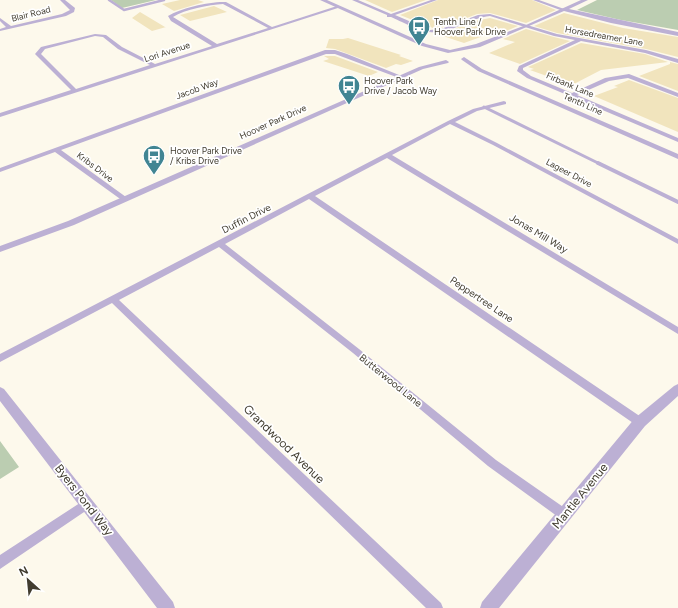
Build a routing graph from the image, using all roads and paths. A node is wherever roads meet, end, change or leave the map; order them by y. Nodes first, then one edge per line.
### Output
1 (62, 0) edge
2 (109, 0) edge
3 (164, 0) edge
4 (323, 0) edge
5 (354, 0) edge
6 (435, 0) edge
7 (535, 0) edge
8 (585, 0) edge
9 (339, 7) junction
10 (565, 10) junction
11 (389, 16) junction
12 (0, 19) edge
13 (528, 26) junction
14 (10, 28) junction
15 (271, 28) junction
16 (0, 30) edge
17 (678, 34) edge
18 (579, 40) junction
19 (424, 45) junction
20 (216, 46) junction
21 (478, 46) junction
22 (450, 51) junction
23 (436, 56) junction
24 (457, 61) junction
25 (678, 61) edge
26 (155, 66) junction
27 (421, 68) junction
28 (401, 77) junction
29 (75, 91) junction
30 (572, 95) junction
31 (678, 95) edge
32 (504, 103) dead end
33 (484, 107) junction
34 (0, 115) edge
35 (450, 122) junction
36 (678, 140) edge
37 (56, 150) junction
38 (388, 155) junction
39 (678, 157) edge
40 (0, 170) edge
41 (310, 196) junction
42 (123, 199) junction
43 (678, 202) edge
44 (678, 242) edge
45 (219, 243) junction
46 (0, 249) edge
47 (113, 299) junction
48 (678, 331) edge
49 (0, 358) edge
50 (678, 389) edge
51 (0, 392) edge
52 (640, 422) junction
53 (86, 504) junction
54 (565, 515) junction
55 (0, 563) edge
56 (167, 608) edge
57 (436, 608) edge
58 (488, 608) edge

1 - 14 street, Blair Road
2 - 3 lane
4 - 9 street
5 - 11 street, Horsedreamer Lane
6 - 11 street
7 - 10 street
8 - 10 street, Hoover Park Drive
9 - 15 street, Lori Avenue
9 - 19 street
10 - 13 street, Hoover Park Drive
10 - 17 street
11 - 13 street, Horsedreamer Lane
12 - 14 street
13 - 18 street, Horsedreamer Lane
13 - 21 street, Hoover Park Drive
14 - 16 street, Blair Road
15 - 20 street, Lori Avenue
15 - 20 street
18 - 25 street, Horsedreamer Lane
18 - 30 street, Firbank Lane
19 - 22 street
19 - 23 street
20 - 26 street, Lori Avenue
21 - 22 street, Hoover Park Drive
21 - 24 street, Hoover Park Drive
22 - 23 street, Hoover Park Drive
22 - 24 street
23 - 24 street
23 - 27 street, Hoover Park Drive
24 - 27 street, Hoover Park Drive
24 - 39 street, Tenth Line
26 - 29 street, Lori Avenue
26 - 29 street
27 - 28 street, Hoover Park Drive
28 - 37 street, Jacob Way
28 - 42 street, Hoover Park Drive
29 - 34 street, Lori Avenue
30 - 31 street
30 - 36 street, Firbank Lane
32 - 33 street, Duffin Drive
33 - 35 street, Duffin Drive
33 - 43 lane
35 - 38 street, Duffin Drive
35 - 44 street, Lageer Drive
37 - 40 street, Jacob Way
37 - 42 street, Kribs Drive
38 - 41 street, Duffin Drive
38 - 48 street, Jonas Mill Way
41 - 45 street, Duffin Drive
41 - 52 street, Peppertree Lane
42 - 46 street, Hoover Park Drive
45 - 47 street, Duffin Drive
45 - 54 street, Butterwood Lane
47 - 49 street, Duffin Drive
47 - 57 street, Grandwood Avenue
50 - 52 street, Mantle Avenue
51 - 53 street, Byers Pond Way
52 - 54 street, Mantle Avenue
53 - 55 street
53 - 56 street, Byers Pond Way
54 - 58 street, Mantle Avenue

